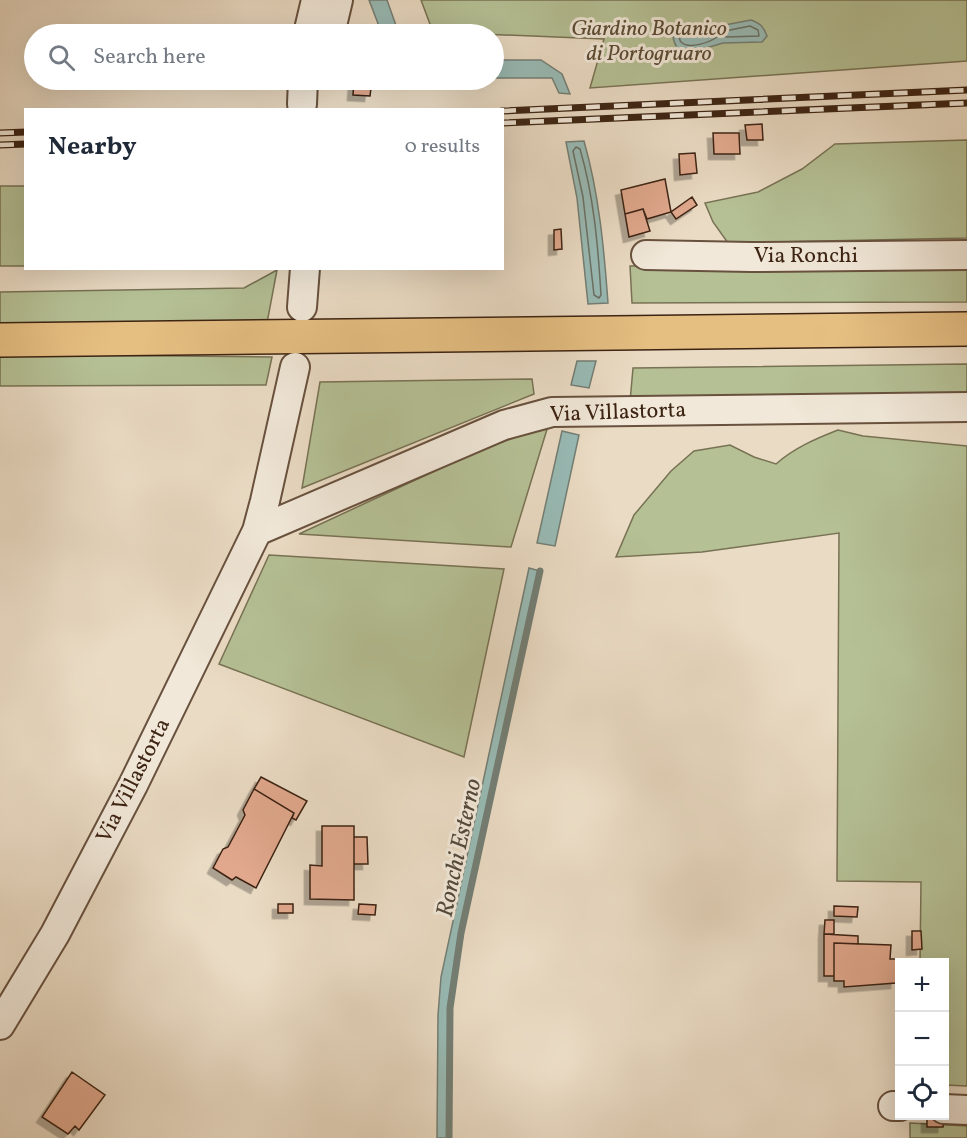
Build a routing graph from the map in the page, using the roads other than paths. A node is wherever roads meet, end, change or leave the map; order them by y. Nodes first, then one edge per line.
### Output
1 (316, 0) edge
2 (338, 0) edge
3 (310, 24) edge
4 (332, 24) edge
5 (646, 255) dead end
6 (967, 255) edge
7 (305, 270) edge
8 (302, 307) dead end
9 (967, 329) edge
10 (0, 340) edge
11 (295, 367) dead end
12 (967, 407) edge
13 (257, 531) junction
14 (0, 1025) edge
15 (949, 1109) edge
16 (967, 1110) edge

1 - 3 street
2 - 4 street
5 - 6 street, Via Ronchi
7 - 8 street
9 - 10 highway
11 - 13 street, Via Villastorta
12 - 13 street, Via Villastorta
13 - 14 street, Via Villastorta
15 - 16 street

